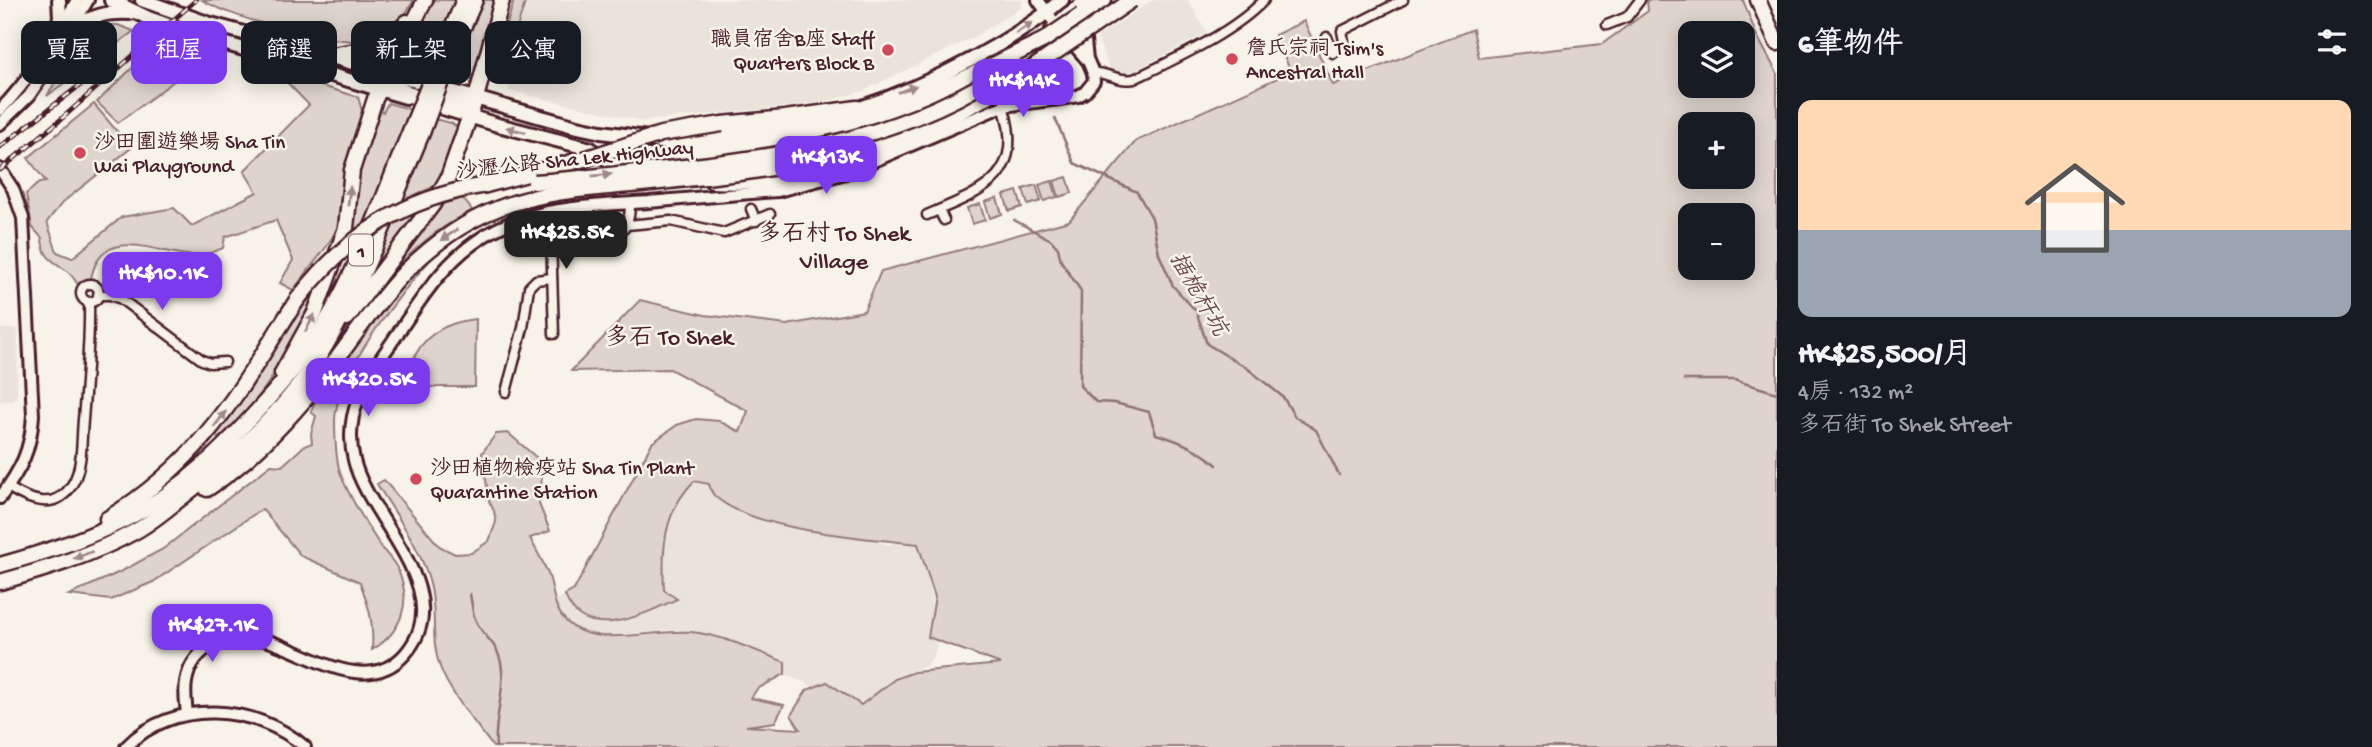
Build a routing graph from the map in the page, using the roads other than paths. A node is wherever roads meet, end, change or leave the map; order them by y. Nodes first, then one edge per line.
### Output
1 (59, 0) edge
2 (77, 0) edge
3 (88, 0) edge
4 (111, 0) edge
5 (142, 0) edge
6 (464, 0) edge
7 (475, 0) edge
8 (502, 0) edge
9 (1038, 0) edge
10 (1088, 0) edge
11 (1104, 0) edge
12 (1132, 0) edge
13 (1264, 0) edge
14 (1404, 0) edge
15 (1640, 0) edge
16 (1758, 2) edge
17 (422, 4) edge
18 (1055, 4) edge
19 (138, 13) junction
20 (1067, 15) junction
21 (59, 21) edge
22 (65, 21) edge
23 (77, 21) edge
24 (84, 21) edge
25 (414, 21) edge
26 (457, 21) edge
27 (464, 21) edge
28 (1607, 25) dead end
29 (1057, 26) junction
30 (241, 32) edge
31 (1327, 37) dead end
32 (1044, 40) junction
33 (1777, 43) edge
34 (337, 54) edge
35 (1087, 61) junction
36 (1093, 73) junction
37 (24, 84) edge
38 (37, 84) edge
39 (382, 84) edge
40 (392, 84) edge
41 (424, 84) edge
42 (435, 84) edge
43 (433, 87) junction
44 (379, 89) junction
45 (476, 98) junction
46 (419, 100) junction
47 (1003, 106) junction
48 (858, 108) junction
49 (0, 110) edge
50 (470, 117) junction
51 (0, 124) edge
52 (417, 131) junction
53 (644, 138) junction
54 (891, 142) junction
55 (583, 148) junction
56 (0, 169) edge
57 (4, 184) edge
58 (486, 185) junction
59 (630, 203) junction
60 (751, 209) dead end
61 (939, 210) junction
62 (547, 212) junction
63 (770, 214) dead end
64 (927, 215) dead end
65 (944, 220) dead end
66 (756, 221) junction
67 (627, 225) junction
68 (562, 246) dead end
69 (552, 278) junction
70 (98, 295) junction
71 (89, 302) junction
72 (554, 334) dead end
73 (326, 345) junction
74 (225, 362) dead end
75 (506, 392) dead end
76 (265, 402) junction
77 (8, 486) junction
78 (0, 498) edge
79 (160, 516) junction
80 (74, 540) junction
81 (0, 565) edge
82 (0, 582) edge
83 (187, 715) junction
84 (125, 747) edge
85 (305, 747) edge

1 - 21 main road
2 - 22 street
3 - 23 street
4 - 19 main road
5 - 30 main road
6 - 26 highway, 1
7 - 27 highway, 1
8 - 45 highway
9 - 18 street
10 - 20 main road
11 - 32 highway, 沙瀝公路 Sha Lek Highway, bridge
12 - 54 highway, 沙瀝公路 Sha Lek Highway, bridge
13 - 36 street
14 - 31 street
15 - 28 street
16 - 33 highway
17 - 25 highway
17 - 34 highway
18 - 20 street
18 - 29 street
48 -> 18 main road
19 - 24 main road
19 - 44 main road
20 - 29 main road
20 - 35 street
29 - 35 street
29 - 55 main road
32 - 53 highway, bridge
58 -> 32 highway, 沙瀝公路 Sha Lek Highway, bridge
35 - 36 street
36 - 47 street
37 - 49 street
38 - 51 street
39 - 44 highway
40 - 46 highway
41 - 43 main road
42 - 52 highway, 1, bridge
43 - 45 main road
43 - 50 highway
44 - 46 main road
76 -> 44 highway
45 - 50 highway
45 - 53 main road
46 - 50 main road
47 - 59 street
47 - 61 street
48 - 53 main road
48 - 58 highway, bridge
55 -> 50 main road
50 - 73 highway
52 - 73 highway, 1
52 - 76 highway, 1
54 - 55 highway
54 -> 79 highway, 沙瀝公路 Sha Lek Highway, bridge
56 - 57 street
57 - 77 street
80 -> 58 highway, 沙瀝公路 Sha Lek Highway, bridge
59 - 62 street
59 - 67 street
60 - 66 street
61 - 64 street
61 - 65 street
62 - 69 street
62 - 83 street
63 - 66 street
66 - 67 street
67 - 68 street
69 - 72 street
69 - 75 street
70 - 71 street
70 - 71 street
70 - 74 street
71 - 77 street
73 - 79 highway, 1
76 - 80 highway, 1
77 - 78 street
79 -> 82 highway, 1
80 - 81 highway, 1
83 - 84 street
83 - 85 street

